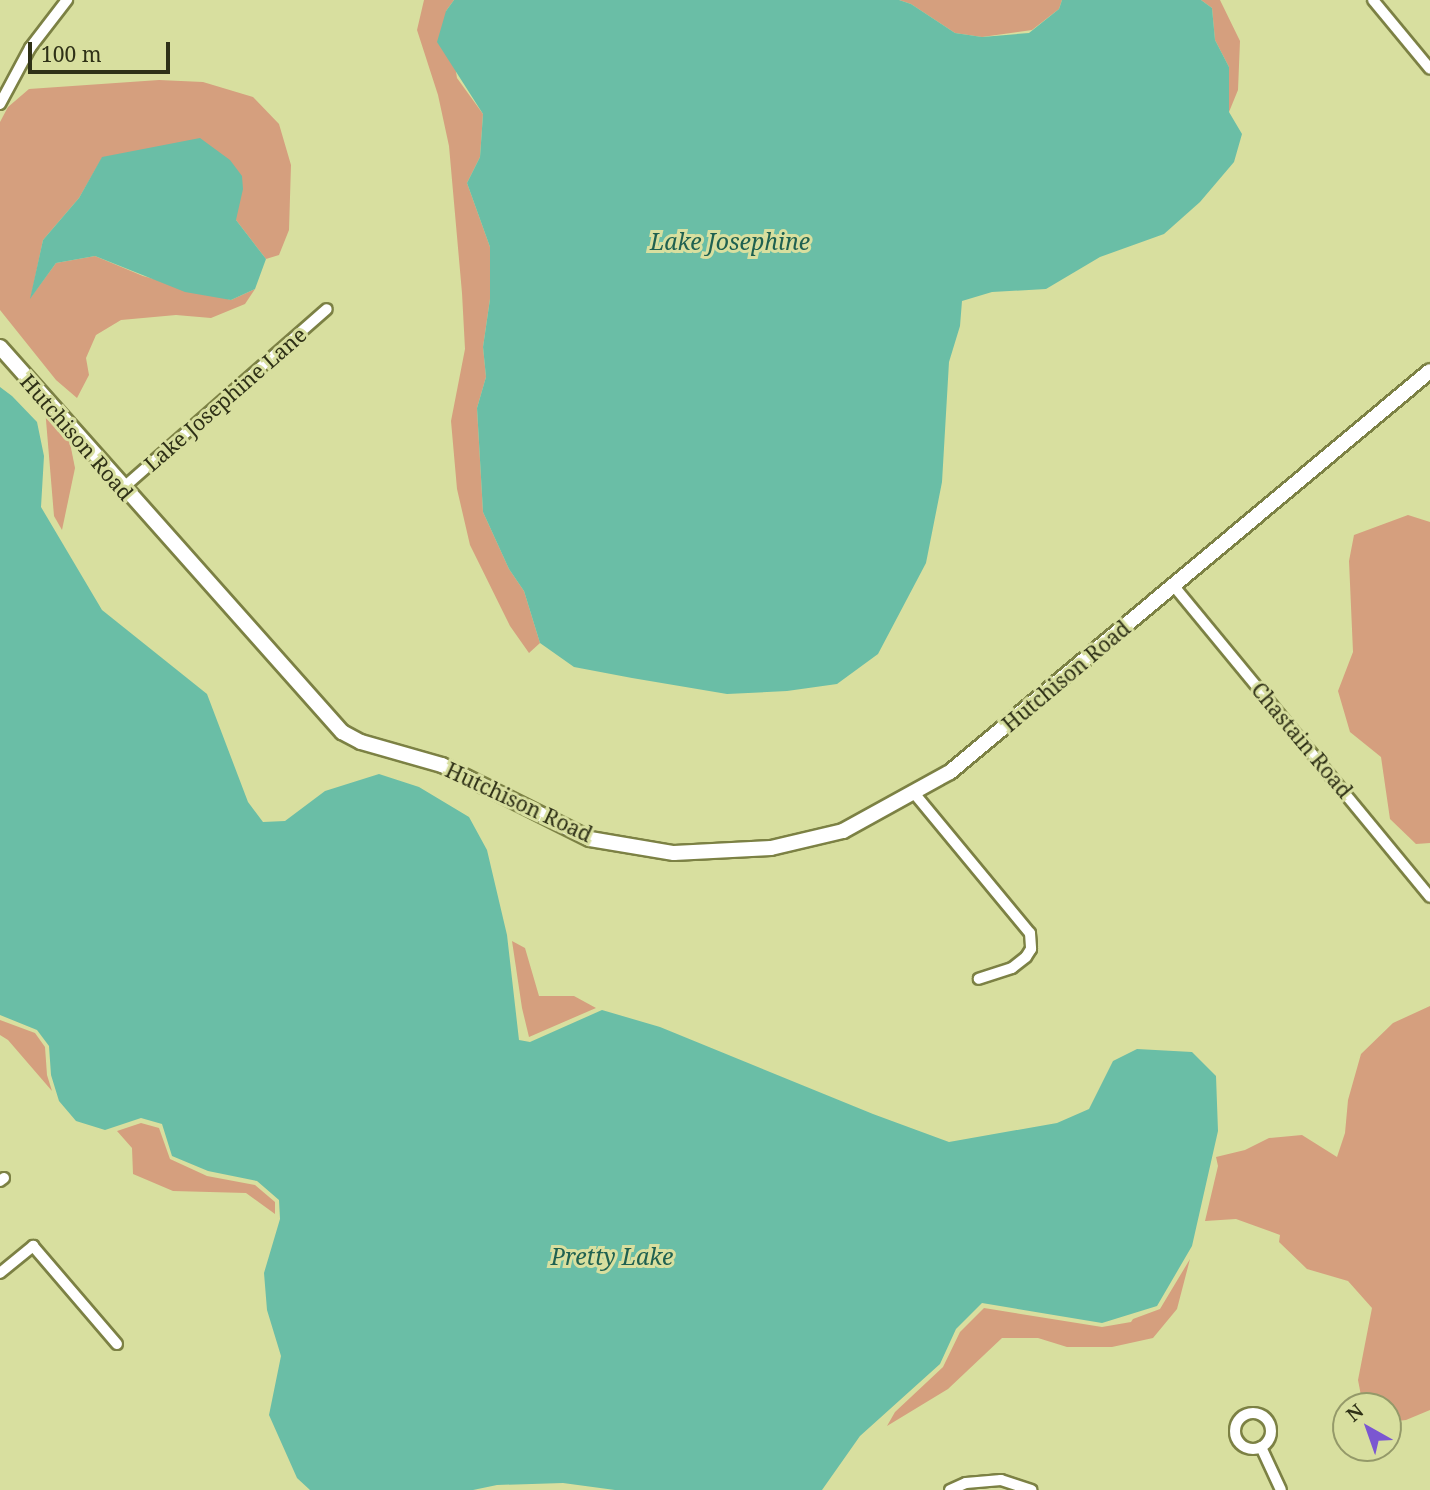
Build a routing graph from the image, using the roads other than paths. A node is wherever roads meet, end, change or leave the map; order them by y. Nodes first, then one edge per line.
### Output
1 (67, 0) edge
2 (1373, 0) edge
3 (1430, 69) edge
4 (0, 104) edge
5 (327, 309) dead end
6 (0, 347) edge
7 (1430, 371) edge
8 (122, 488) junction
9 (1173, 585) junction
10 (915, 793) junction
11 (1430, 897) edge
12 (979, 979) dead end
13 (0, 1273) edge
14 (117, 1344) dead end
15 (1261, 1447) dead end
16 (950, 1490) edge
17 (1031, 1490) edge
18 (1281, 1490) edge

1 - 4 street
2 - 3 street
5 - 8 street, Lake Josephine Lane
6 - 8 street, Hutchison Road
7 - 9 street, Hutchison Road
8 - 10 street, Hutchison Road
9 - 10 street, Hutchison Road
9 - 11 street, Chastain Road
10 - 12 street
13 - 14 street
15 - 18 street
16 - 17 street

